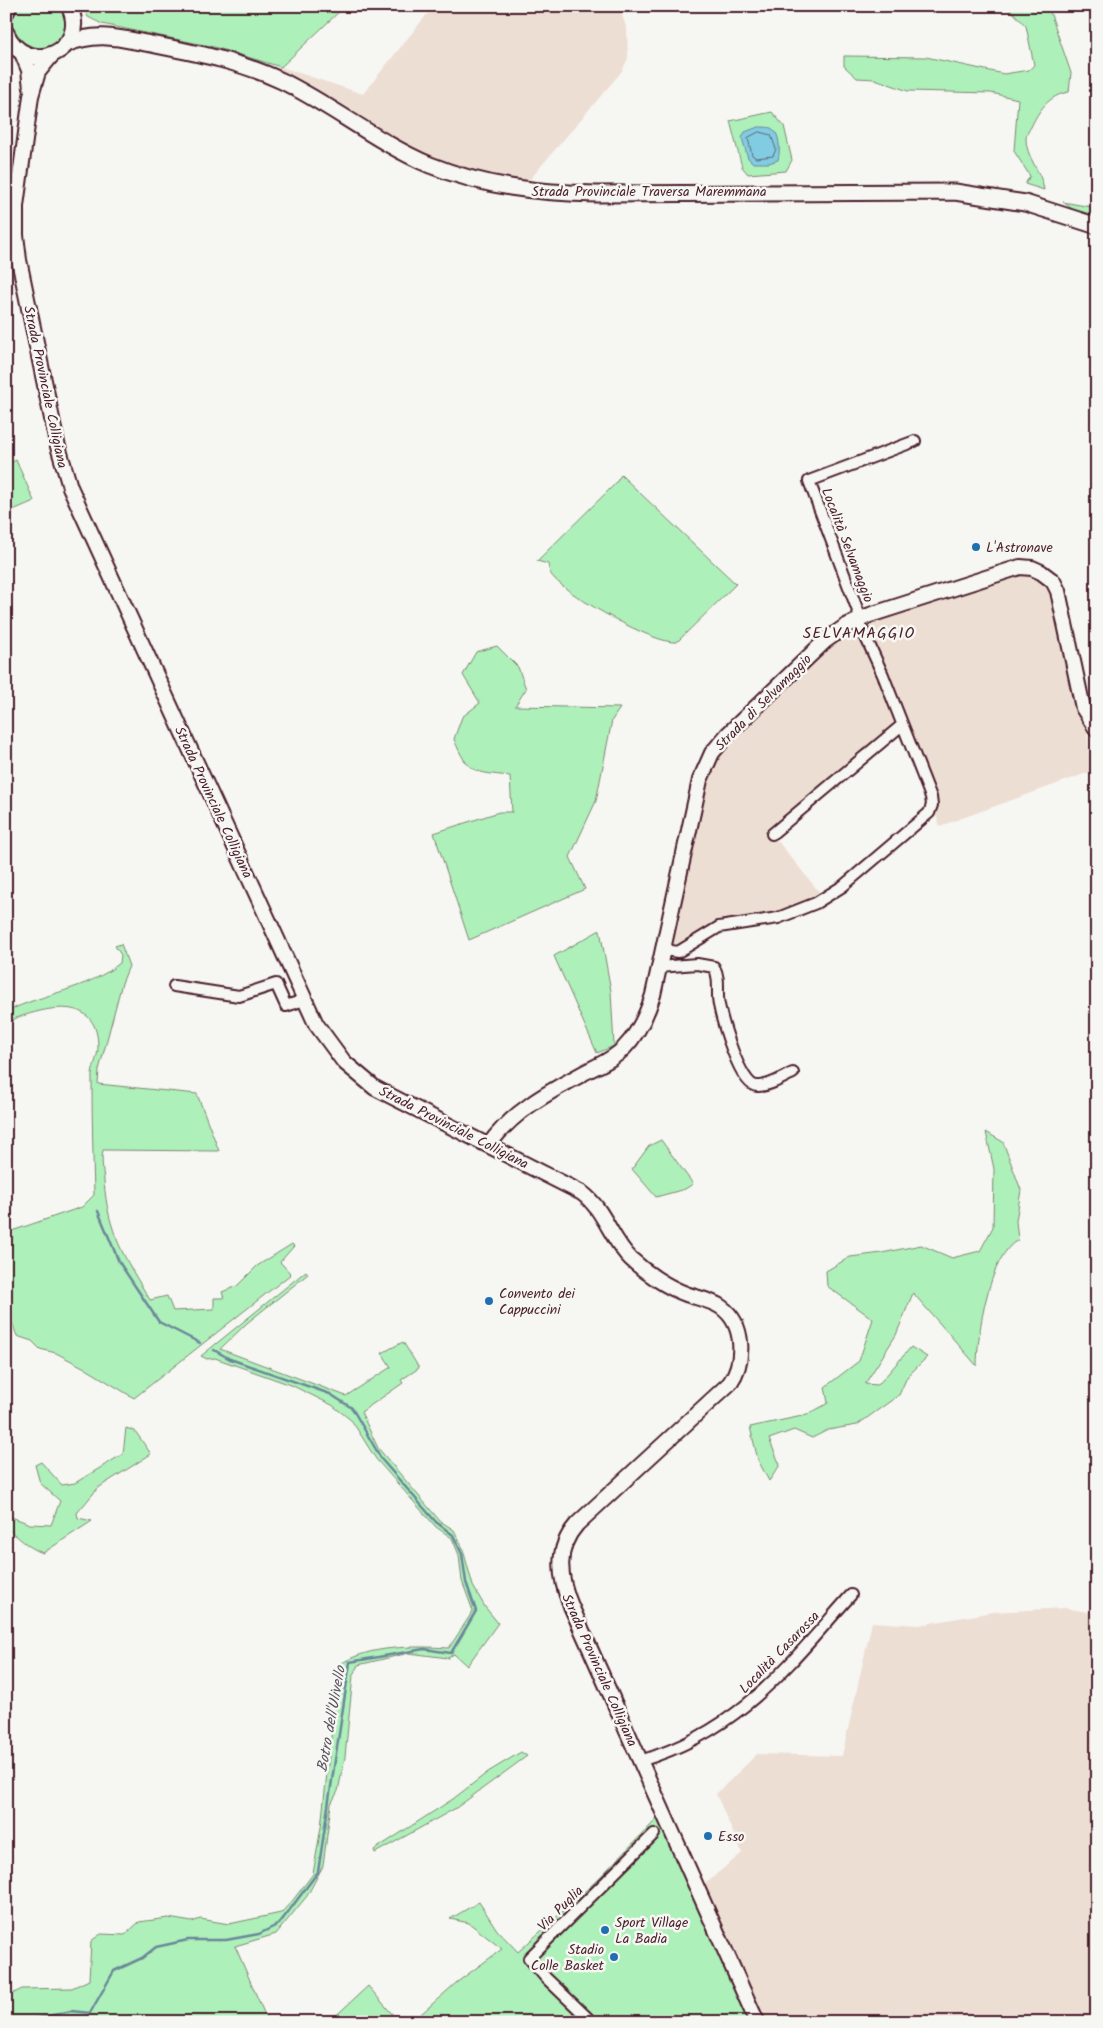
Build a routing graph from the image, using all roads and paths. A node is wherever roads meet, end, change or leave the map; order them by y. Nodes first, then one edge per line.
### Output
1 (9, 6) edge
2 (71, 10) edge
3 (6, 12) edge
4 (6, 33) edge
5 (108, 36) junction
6 (66, 44) junction
7 (22, 53) junction
8 (52, 55) junction
9 (31, 96) junction
10 (1097, 226) edge
11 (915, 441) dead end
12 (859, 620) junction
13 (902, 725) junction
14 (1097, 730) edge
15 (772, 834) dead end
16 (663, 950) junction
17 (659, 967) junction
18 (174, 986) dead end
19 (304, 1000) junction
20 (793, 1073) dead end
21 (489, 1145) junction
22 (851, 1595) dead end
23 (640, 1760) junction
24 (654, 1834) dead end
25 (592, 2022) edge
26 (757, 2022) edge

1 - 3 main road
2 - 5 main road, Strada Provinciale Traversa Maremmana
2 - 6 main road
4 - 7 main road
5 - 6 main road, Strada Provinciale Traversa Maremmana
5 - 10 main road, Strada Provinciale Traversa Maremmana
6 - 8 main road, Strada Provinciale Traversa Maremmana
7 - 8 main road
7 - 9 main road, Strada Provinciale Colligiana
8 - 9 main road, Strada Provinciale Colligiana
9 - 19 main road, Strada Provinciale Colligiana
11 - 12 street, Località Selvamaggio
12 - 13 street, Località Selvamaggio
12 - 14 main road, Strada di Selvamaggio
12 - 16 main road, Strada di Selvamaggio
13 - 15 street
13 - 16 street, Località Selvamaggio
16 - 17 main road, Strada di Selvamaggio
17 - 20 street
17 - 21 main road, Strada di Selvamaggio
18 - 19 street
19 - 21 main road, Strada Provinciale Colligiana
21 - 23 main road, Strada Provinciale Colligiana
22 - 23 street, Località Casarossa
23 - 26 main road, Strada Provinciale Colligiana
24 - 25 street, Via Puglia

